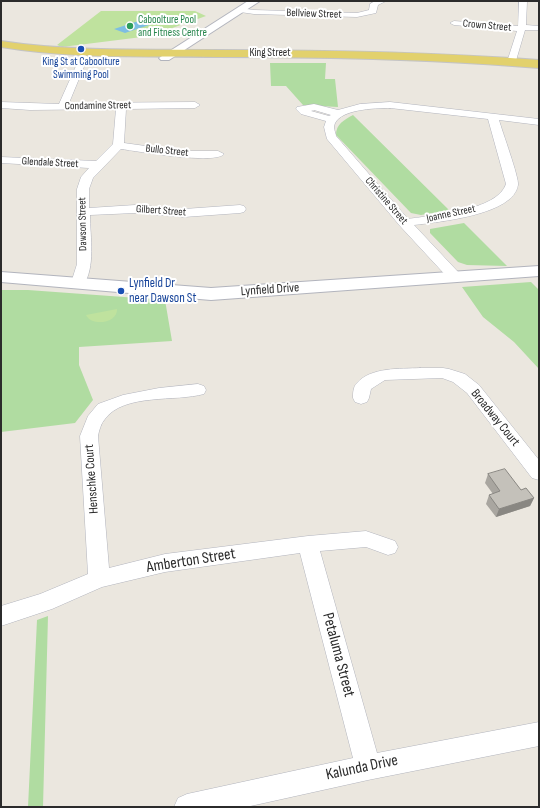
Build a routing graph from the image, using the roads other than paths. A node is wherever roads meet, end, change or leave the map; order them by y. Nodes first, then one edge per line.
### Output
1 (255, 1) edge
2 (382, 1) edge
3 (523, 1) edge
4 (240, 10) junction
5 (454, 23) dead end
6 (522, 28) junction
7 (539, 28) edge
8 (1, 44) edge
9 (1, 50) edge
10 (169, 55) junction
11 (84, 58) junction
12 (512, 62) junction
13 (539, 64) edge
14 (539, 69) edge
15 (195, 105) dead end
16 (1, 106) edge
17 (121, 106) junction
18 (63, 107) junction
19 (492, 116) junction
20 (539, 122) edge
21 (118, 145) junction
22 (218, 154) dead end
23 (1, 160) edge
24 (99, 165) junction
25 (240, 209) dead end
26 (83, 212) junction
27 (404, 223) junction
28 (539, 271) edge
29 (1, 277) edge
30 (455, 277) junction
31 (78, 283) junction
32 (198, 390) dead end
33 (361, 398) dead end
34 (539, 473) edge
35 (308, 544) junction
36 (388, 547) dead end
37 (99, 579) junction
38 (1, 616) edge
39 (539, 734) edge
40 (368, 767) junction
41 (187, 807) edge

1 - 4 street
2 - 4 street, Bellview Street
3 - 6 street
4 - 10 street
5 - 6 street, Crown Street
6 - 7 street, Crown Street
6 - 12 street
8 - 10 main road, King Street
9 - 11 main road, King Street
10 - 11 main road, King Street
10 - 12 main road, King Street
10 - 14 main road, King Street
11 - 18 street
12 - 13 main road, King Street
15 - 17 street, Condamine Street
16 - 18 street, Condamine Street
17 - 18 street, Condamine Street
17 - 21 street
19 - 20 street, Christine Street
19 - 27 street, Joanne Street
19 - 27 street, Christine Street
21 - 22 street, Bullo Street
21 - 24 street, Dawson Street
23 - 24 street, Glendale Street
24 - 26 street, Dawson Street
25 - 26 street, Gilbert Street
26 - 31 street, Dawson Street
27 - 30 street, Christine Street
28 - 30 street, Lynfield Drive
29 - 31 street, Lynfield Drive
30 - 31 street, Lynfield Drive
32 - 37 street, Henschke Court
33 - 34 street, Broadway Court
35 - 36 street, Amberton Street
35 - 37 street, Amberton Street
35 - 40 street, Petaluma Street
37 - 38 street, Amberton Street
39 - 40 street, Kalunda Drive
40 - 41 street, Kalunda Drive

